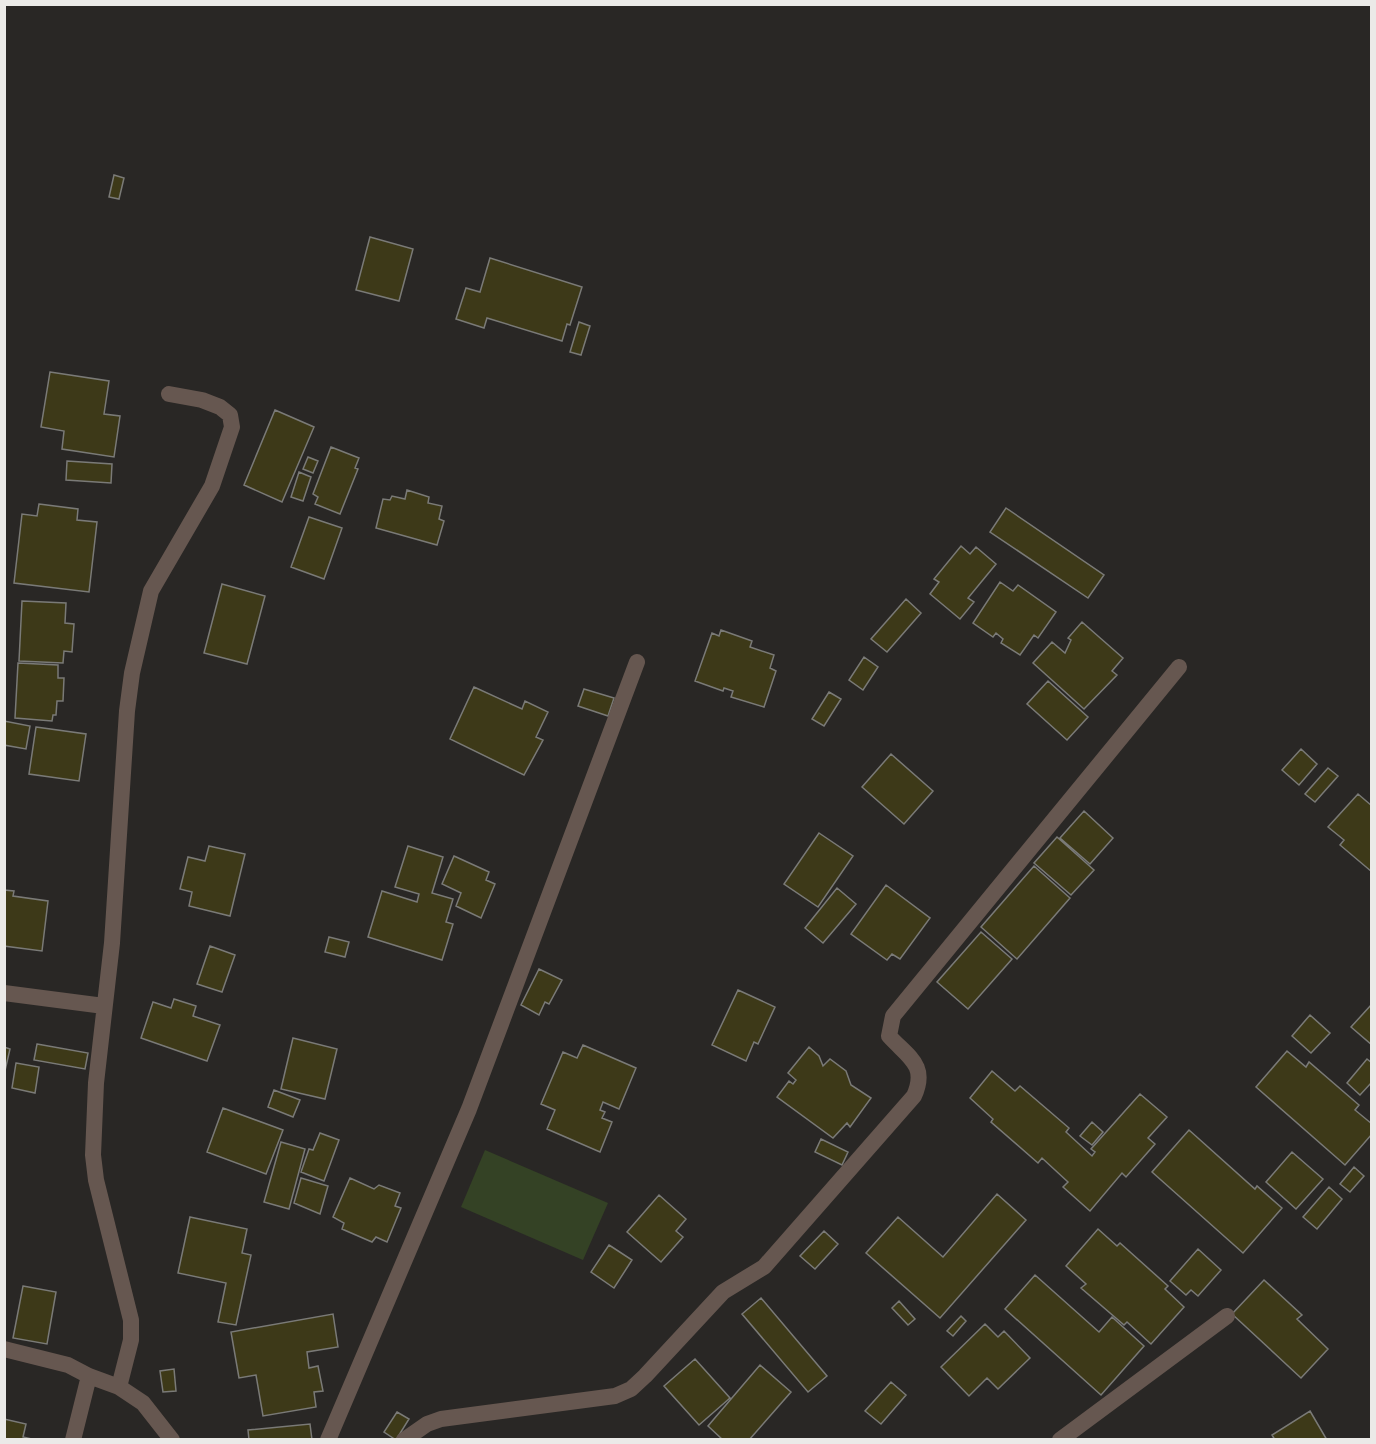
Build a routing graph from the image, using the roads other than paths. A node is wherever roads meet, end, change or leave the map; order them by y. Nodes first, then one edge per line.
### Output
1 (169, 394) dead end
2 (637, 662) dead end
3 (1179, 667) dead end
4 (4, 993) edge
5 (104, 1006) junction
6 (1227, 1316) dead end
7 (4, 1349) edge
8 (89, 1376) junction
9 (119, 1387) junction
10 (73, 1440) edge
11 (172, 1440) edge
12 (328, 1440) edge
13 (404, 1440) edge
14 (1060, 1440) edge

1 - 5 street
2 - 12 street
3 - 13 street
4 - 5 street
5 - 9 street
6 - 14 street
7 - 8 street
8 - 9 street
8 - 10 street
9 - 11 street

